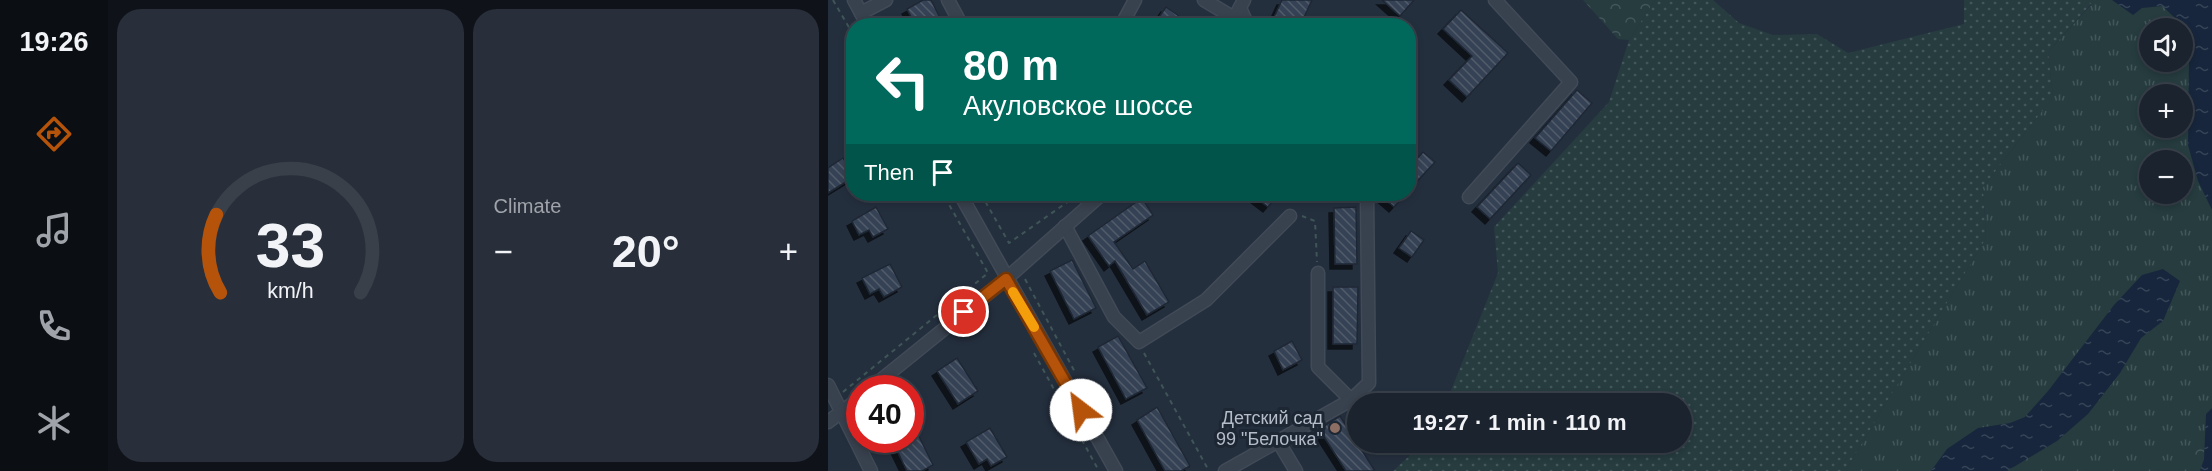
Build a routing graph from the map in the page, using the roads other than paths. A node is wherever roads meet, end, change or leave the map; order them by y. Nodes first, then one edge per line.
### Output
1 (854, 0) edge
2 (886, 0) edge
3 (948, 0) edge
4 (1135, 0) edge
5 (1204, 0) edge
6 (1495, 0) edge
7 (861, 12) junction
8 (1237, 13) edge
9 (864, 18) edge
10 (958, 18) edge
11 (1125, 18) edge
12 (1469, 197) dead end
13 (964, 201) edge
14 (1094, 201) edge
15 (1367, 201) edge
16 (1290, 216) road end
17 (1065, 226) junction
18 (1318, 273) road end
19 (1006, 279) junction
20 (887, 375) edge
21 (828, 385) edge
22 (1358, 393) edge
23 (1347, 396) edge
24 (1347, 402) edge
25 (846, 409) edge
26 (842, 412) junction
27 (828, 422) edge
28 (1278, 441) junction
29 (871, 471) edge
30 (1116, 471) edge
31 (1225, 471) edge
32 (1296, 471) edge

1 - 7 street
2 - 7 street
3 - 10 street
4 - 11 street
5 - 8 street
6 - 12 street
7 - 9 street
13 - 19 street
14 - 17 street
15 - 22 street
16 - 17 street
17 - 19 street
18 - 23 street
19 - 20 street
19 - 30 street
21 - 26 street
24 - 28 street
25 - 26 street
26 - 27 street
26 - 29 street
28 - 31 street
28 - 32 street

